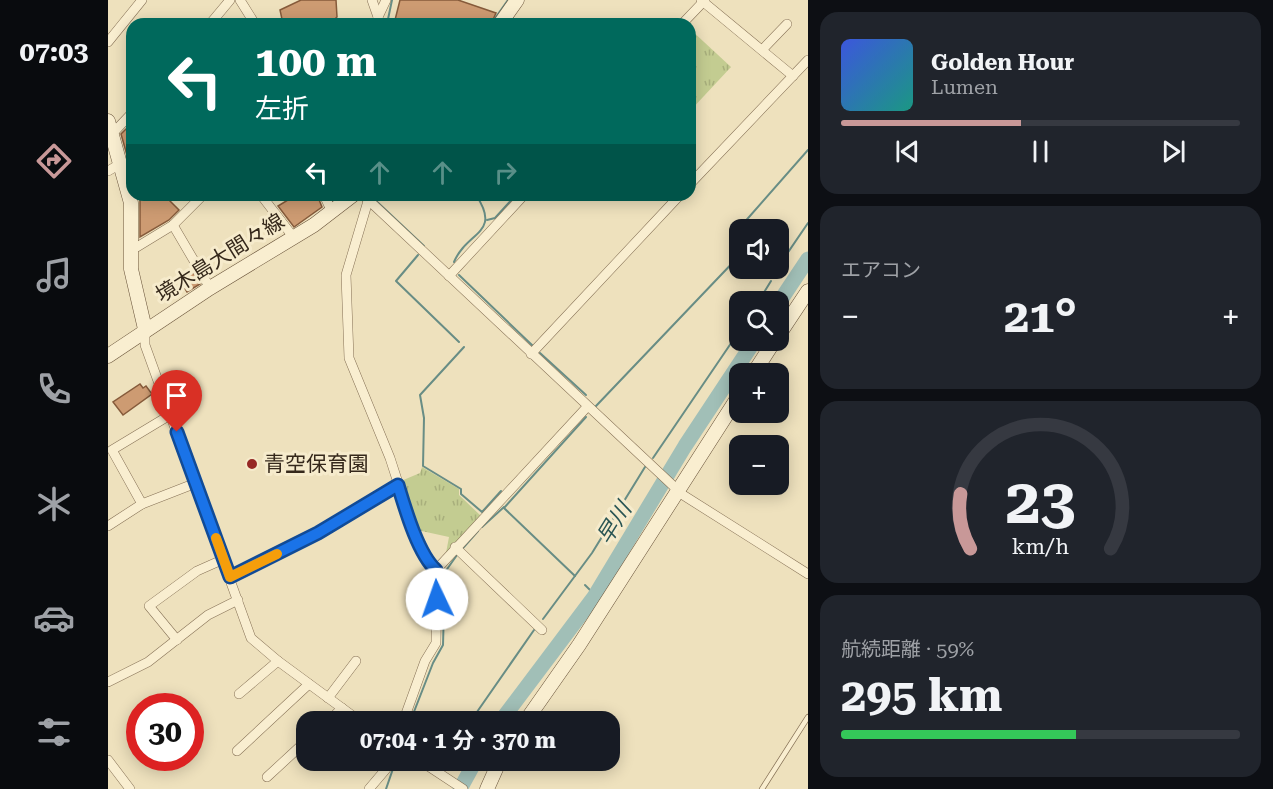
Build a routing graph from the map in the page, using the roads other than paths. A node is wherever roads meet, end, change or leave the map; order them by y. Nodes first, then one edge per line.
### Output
1 (142, 0) edge
2 (230, 0) edge
3 (240, 0) edge
4 (372, 0) edge
5 (386, 0) edge
6 (517, 1) edge
7 (703, 1) edge
8 (129, 18) edge
9 (215, 18) edge
10 (251, 18) edge
11 (378, 18) edge
12 (380, 18) edge
13 (505, 18) edge
14 (687, 18) edge
15 (126, 22) edge
16 (787, 24) dead end
17 (110, 45) edge
18 (762, 50) junction
19 (808, 60) edge
20 (793, 76) junction
21 (126, 117) edge
22 (110, 127) edge
23 (114, 168) edge
24 (696, 178) edge
25 (126, 186) edge
26 (135, 201) edge
27 (197, 201) edge
28 (266, 201) edge
29 (327, 201) edge
30 (346, 201) edge
31 (364, 201) edge
32 (368, 201) edge
33 (518, 201) edge
34 (674, 201) edge
35 (332, 212) junction
36 (173, 225) junction
37 (294, 238) junction
38 (132, 250) junction
39 (448, 276) junction
40 (210, 288) junction
41 (808, 291) edge
42 (789, 320) edge
43 (145, 329) junction
44 (531, 354) junction
45 (108, 356) edge
46 (587, 407) junction
47 (729, 410) edge
48 (170, 415) junction
49 (196, 483) junction
50 (398, 485) junction
51 (675, 488) junction
52 (142, 504) junction
53 (108, 526) edge
54 (455, 547) junction
55 (224, 559) junction
56 (436, 570) junction
57 (808, 574) edge
58 (230, 577) junction
59 (238, 600) junction
60 (542, 630) dead end
61 (177, 640) junction
62 (278, 661) junction
63 (356, 661) dead end
64 (108, 682) edge
65 (309, 684) junction
66 (239, 694) dead end
67 (328, 698) junction
68 (342, 708) junction
69 (339, 711) edge
70 (346, 711) edge
71 (407, 711) edge
72 (533, 711) edge
73 (808, 717) edge
74 (296, 750) edge
75 (237, 752) dead end
76 (108, 760) edge
77 (384, 771) edge
78 (436, 771) edge
79 (495, 771) edge
80 (267, 777) dead end
81 (130, 789) edge
82 (369, 789) edge
83 (463, 789) edge
84 (487, 789) edge
85 (762, 789) edge

1 - 8 street
2 - 9 street
3 - 10 street
4 - 11 street
5 - 12 street
6 - 13 street
7 - 14 street
7 - 18 street
15 - 17 street
16 - 18 street
18 - 20 street
19 - 20 street
20 - 24 street
21 - 22 street
22 - 23 street
23 - 25 street
26 - 38 street
27 - 36 street
28 - 37 street
29 - 35 street
30 - 35 street, 境木島大間々線
31 - 50 street
32 - 39 street
33 - 39 street
34 - 44 street
35 - 37 street, 境木島大間々線
36 - 38 street
36 - 40 street
37 - 40 street, 境木島大間々線
38 - 43 street
39 - 44 street
40 - 43 street, 境木島大間々線
41 - 42 street
43 - 45 street, 境木島大間々線
43 - 48 street
44 - 46 street
46 - 51 street
46 - 54 street
47 - 51 street
48 - 49 street
48 - 52 street
49 - 52 street
49 - 55 street
50 - 56 street
50 - 58 street
51 - 57 street
51 - 72 street
52 - 53 street
54 - 56 street
54 - 60 street
55 - 58 street
55 - 61 street
56 - 71 street
58 - 59 street
59 - 61 street
59 - 62 street
61 - 64 street
62 - 65 street
62 - 66 street
63 - 67 street
65 - 67 street
65 - 75 street
67 - 68 street
68 - 69 street
68 - 70 street
73 - 85 lane
74 - 80 street
76 - 81 street
77 - 82 street
78 - 83 street
79 - 84 street

